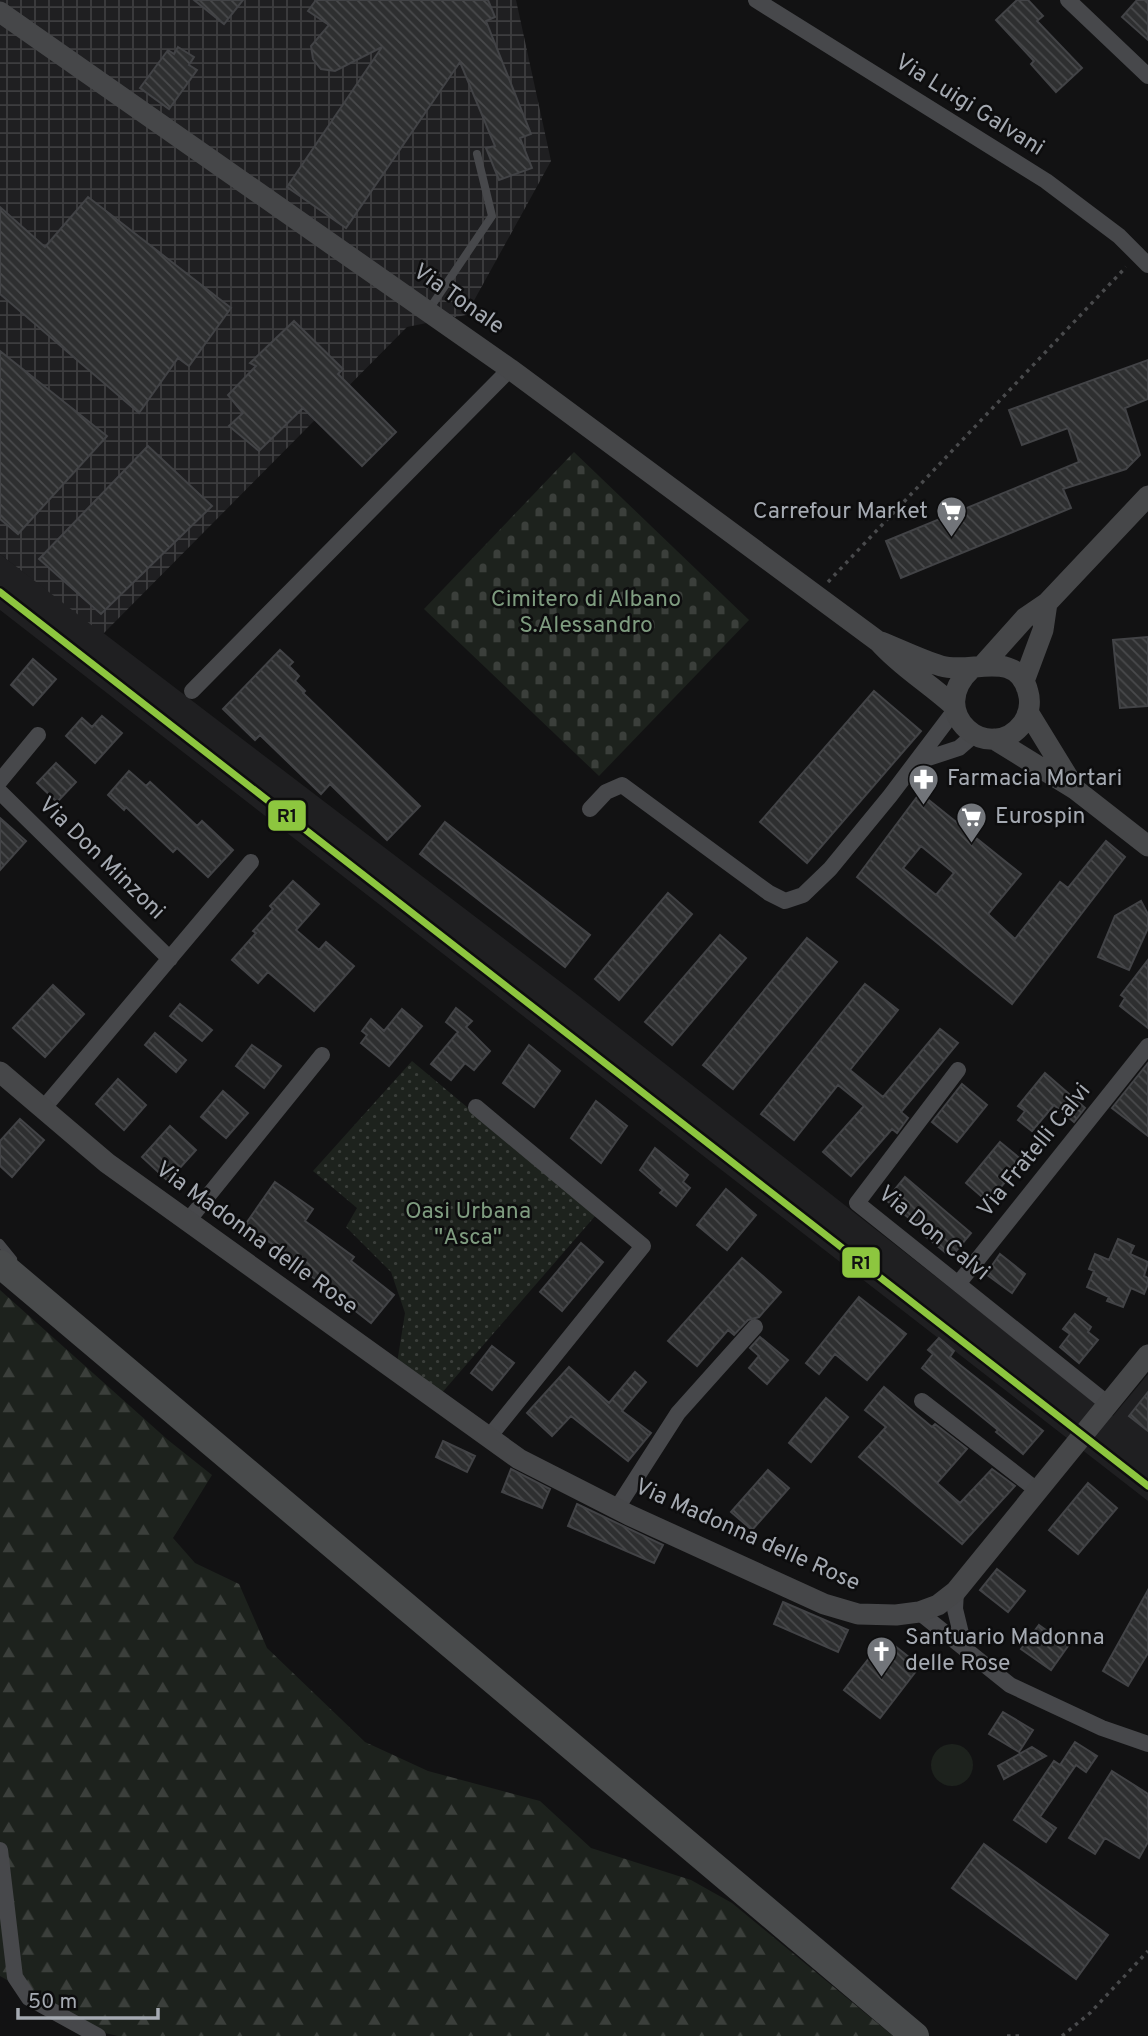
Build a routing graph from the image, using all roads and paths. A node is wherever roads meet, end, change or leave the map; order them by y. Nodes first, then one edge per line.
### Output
1 (756, 0) edge
2 (1068, 0) edge
3 (0, 12) edge
4 (1148, 76) edge
5 (477, 154) dead end
6 (1143, 260) edge
7 (428, 311) junction
8 (510, 369) junction
9 (1148, 496) edge
10 (816, 595) junction
11 (1047, 603) junction
12 (879, 642) junction
13 (976, 668) junction
14 (1024, 681) junction
15 (192, 691) dead end
16 (954, 708) junction
17 (1028, 712) junction
18 (38, 735) dead end
19 (984, 737) junction
20 (916, 762) junction
21 (0, 781) edge
22 (1075, 789) junction
23 (0, 792) edge
24 (590, 809) dead end
25 (1148, 846) edge
26 (251, 862) dead end
27 (170, 960) junction
28 (1148, 1046) edge
29 (322, 1055) dead end
30 (958, 1070) dead end
31 (0, 1072) edge
32 (476, 1108) dead end
33 (42, 1110) junction
34 (187, 1222) junction
35 (0, 1243) edge
36 (0, 1264) edge
37 (958, 1284) junction
38 (48, 1303) junction
39 (755, 1326) dead end
40 (1148, 1355) edge
41 (922, 1401) dead end
42 (1108, 1404) junction
43 (489, 1437) junction
44 (1038, 1491) junction
45 (617, 1508) junction
46 (956, 1591) junction
47 (919, 1612) junction
48 (964, 1646) junction
49 (1148, 1744) edge
50 (0, 1850) edge
51 (1148, 1951) edge
52 (98, 2036) edge
53 (915, 2036) edge
54 (1007, 2036) edge
55 (1021, 2036) edge
56 (1062, 2036) edge

1 - 6 street, Via Luigi Galvani
2 - 4 street
3 - 7 main road, Via Tonale
5 - 7 lane
6 - 10 path
7 - 8 main road, Via Tonale
8 - 10 main road, Via Tonale
8 - 15 street
9 - 11 main road
10 - 12 main road, Via Tonale
11 - 13 main road
11 - 14 main road
12 - 13 main road, Via Tonale
12 - 16 main road, Via Tonale
13 - 14 main road, Via Tonale
13 - 16 main road
14 - 17 main road, Via Tonale
16 - 19 main road, Via Tonale
16 - 20 street
17 - 19 main road
17 - 22 main road, Via Tonale
18 - 21 street
19 - 20 street
19 - 22 main road, Via Tonale
20 - 24 street
22 - 25 main road, Via Tonale
23 - 27 street, Via Don Minzoni
26 - 27 street, Via Don Minzoni
27 - 33 street, Via Don Minzoni
28 - 37 street, Via Fratelli Calvi
29 - 34 street
30 - 37 street, Via Don Calvi
31 - 33 main road, Via Madonna delle Rose
32 - 43 street
33 - 34 main road, Via Madonna delle Rose
34 - 43 main road, Via Madonna delle Rose
35 - 38 lane
36 - 38 highway
37 - 42 street, Via Don Calvi
38 - 53 highway
39 - 45 street
40 - 42 main road
41 - 44 street
42 - 44 main road
43 - 45 main road, Via Madonna delle Rose
44 - 46 main road
45 - 47 main road, Via Madonna delle Rose
46 - 47 main road
46 - 48 street
47 - 48 street
48 - 49 street
50 - 52 street
51 - 56 path
54 - 55 path

